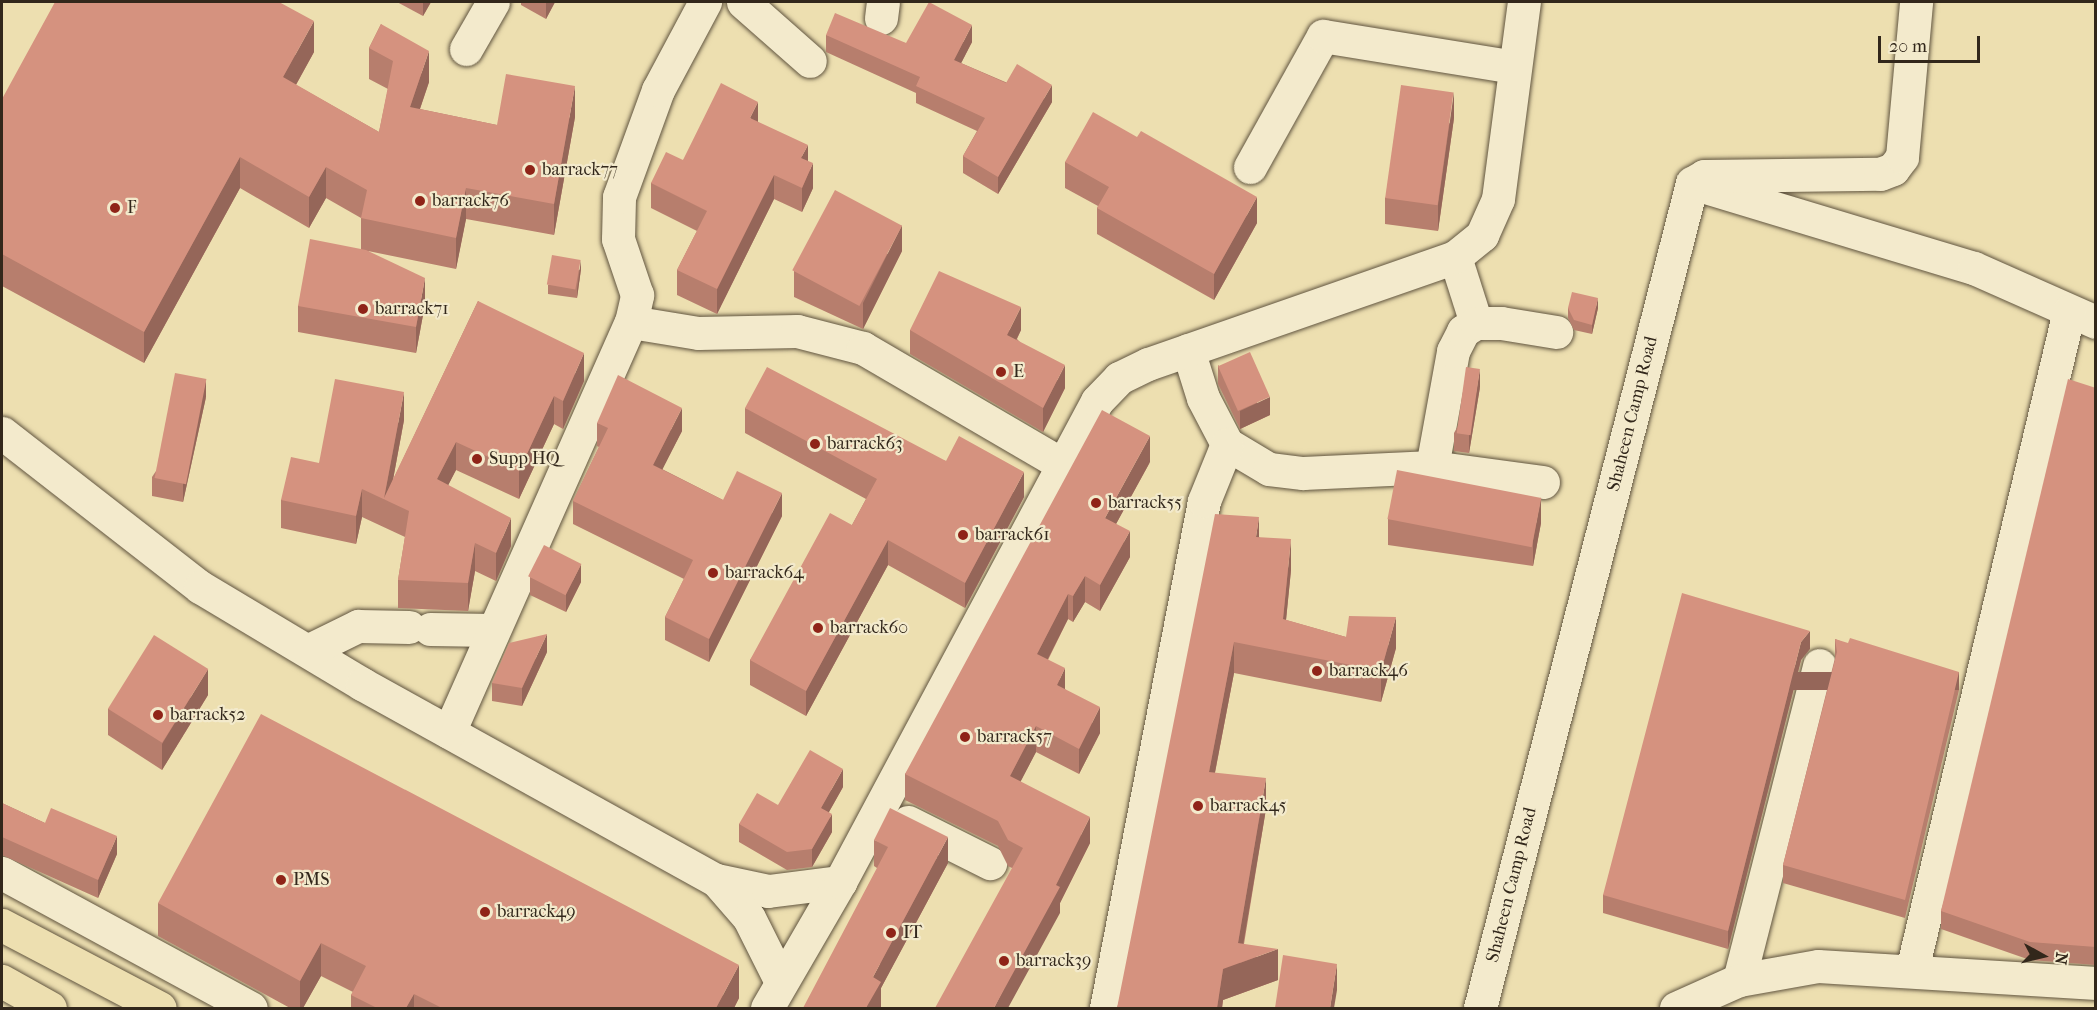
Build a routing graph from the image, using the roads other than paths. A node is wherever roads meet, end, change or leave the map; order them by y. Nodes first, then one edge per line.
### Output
1 (493, 2) edge
2 (705, 2) edge
3 (743, 2) edge
4 (1524, 2) edge
5 (1916, 2) edge
6 (466, 49) dead end
7 (810, 61) dead end
8 (1515, 67) junction
9 (1250, 167) dead end
10 (1692, 183) junction
11 (1455, 257) junction
12 (2082, 316) edge
13 (631, 322) junction
14 (1476, 323) junction
15 (1556, 332) dead end
16 (1188, 350) junction
17 (2, 433) edge
18 (1227, 444) junction
19 (1063, 465) junction
20 (1432, 467) junction
21 (1543, 482) dead end
22 (493, 630) junction
23 (309, 650) junction
24 (1819, 665) dead end
25 (448, 732) junction
26 (880, 808) junction
27 (990, 863) dead end
28 (2, 873) edge
29 (716, 880) junction
30 (840, 882) junction
31 (2, 925) edge
32 (1912, 970) junction
33 (1738, 980) junction
34 (2095, 980) edge
35 (2, 981) edge
36 (774, 995) edge
37 (50, 1008) edge
38 (160, 1008) edge
39 (251, 1008) edge
40 (1106, 1008) edge
41 (1480, 1008) edge
42 (1676, 1008) edge

1 - 6 street
2 - 13 street
3 - 7 street
4 - 8 street
5 - 10 street
8 - 9 street
8 - 11 street
10 - 12 street
10 - 41 street, Shaheen Camp Road
11 - 14 street
11 - 16 street
12 - 32 street
13 - 19 street
13 - 22 street
14 - 15 street
14 - 20 street
16 - 18 street
16 - 19 street
17 - 23 street
18 - 20 street
18 - 40 street
19 - 26 street
20 - 21 street
22 - 23 street
22 - 25 street
23 - 25 street
24 - 33 street
25 - 29 street
26 - 27 street
26 - 30 street
28 - 39 street
29 - 30 street
29 - 36 street
30 - 36 street
31 - 38 main road
32 - 33 street
32 - 34 street
33 - 42 street
35 - 37 main road

